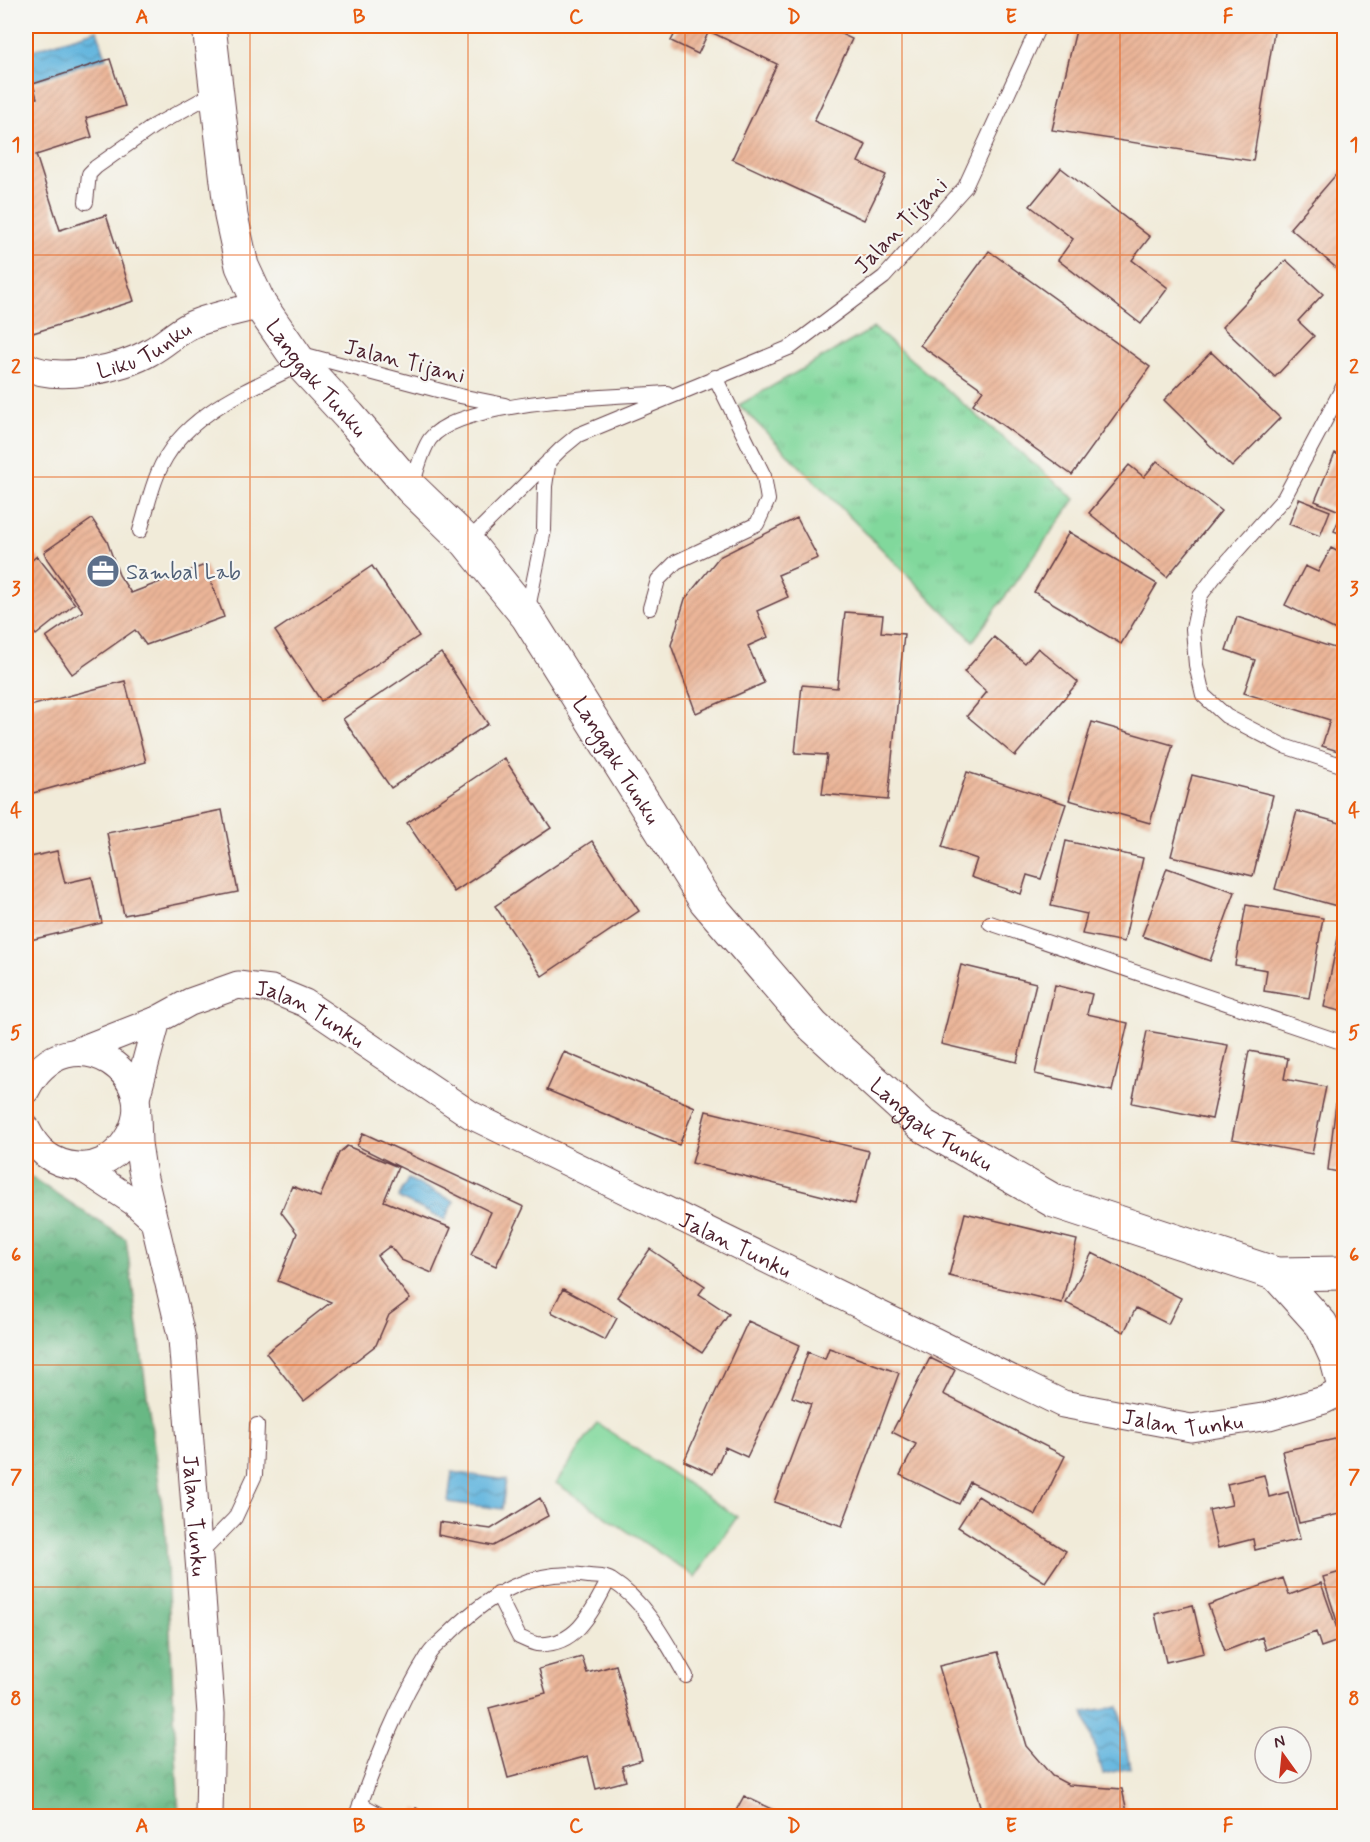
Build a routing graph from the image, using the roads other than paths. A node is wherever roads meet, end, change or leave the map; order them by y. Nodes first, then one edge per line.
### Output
1 (209, 26) edge
2 (1039, 26) edge
3 (216, 92) junction
4 (86, 202) dead end
5 (260, 305) junction
6 (1344, 308) edge
7 (1344, 320) edge
8 (26, 345) edge
9 (296, 358) junction
10 (30, 368) edge
11 (715, 377) junction
12 (1344, 385) edge
13 (678, 393) junction
14 (510, 406) junction
15 (549, 460) junction
16 (411, 488) junction
17 (140, 531) dead end
18 (466, 543) junction
19 (650, 608) dead end
20 (527, 616) junction
21 (1344, 766) edge
22 (990, 924) dead end
23 (157, 1020) junction
24 (1344, 1043) edge
25 (78, 1052) junction
26 (28, 1081) edge
27 (137, 1107) junction
28 (28, 1137) edge
29 (81, 1167) junction
30 (153, 1219) junction
31 (1344, 1273) edge
32 (1276, 1274) junction
33 (1344, 1389) edge
34 (257, 1425) dead end
35 (199, 1555) junction
36 (609, 1579) junction
37 (497, 1593) junction
38 (686, 1676) dead end
39 (358, 1810) edge
40 (209, 1816) edge
41 (382, 1816) edge

1 - 3 street, Langgak Tunku
2 - 11 lane, Jalan Tijani
3 - 4 lane
3 - 5 street, Langgak Tunku
5 - 9 street, Langgak Tunku
5 - 10 street, Liku Tunku
6 - 7 lane
8 - 10 street
9 - 14 lane, Jalan Tijani
9 - 16 street, Langgak Tunku
9 - 17 lane
11 - 13 lane, Jalan Tijani
11 - 19 lane
12 - 21 lane
13 - 14 lane, Jalan Tijani
13 - 15 lane, Jalan Tijani
14 - 16 lane, Jalan Tijani
15 - 18 lane, Jalan Tijani
15 - 20 lane
16 - 18 street, Langgak Tunku
18 - 20 street, Langgak Tunku
20 - 32 street, Langgak Tunku
22 - 24 lane
23 - 25 street, Jalan Tunku
23 - 27 street, Jalan Tunku
23 - 33 street, Jalan Tunku
25 - 26 street, Jalan Tunku
25 - 27 street
27 - 29 street
27 - 30 street, Jalan Tunku
28 - 29 street
29 - 30 street
30 - 35 street, Jalan Tunku
31 - 32 street, Langgak Tunku
32 - 33 street, Langgak Tunku
34 - 35 lane
35 - 40 street, Jalan Tunku
36 - 37 lane
36 - 37 lane
36 - 38 lane
37 - 39 lane
39 - 41 lane

